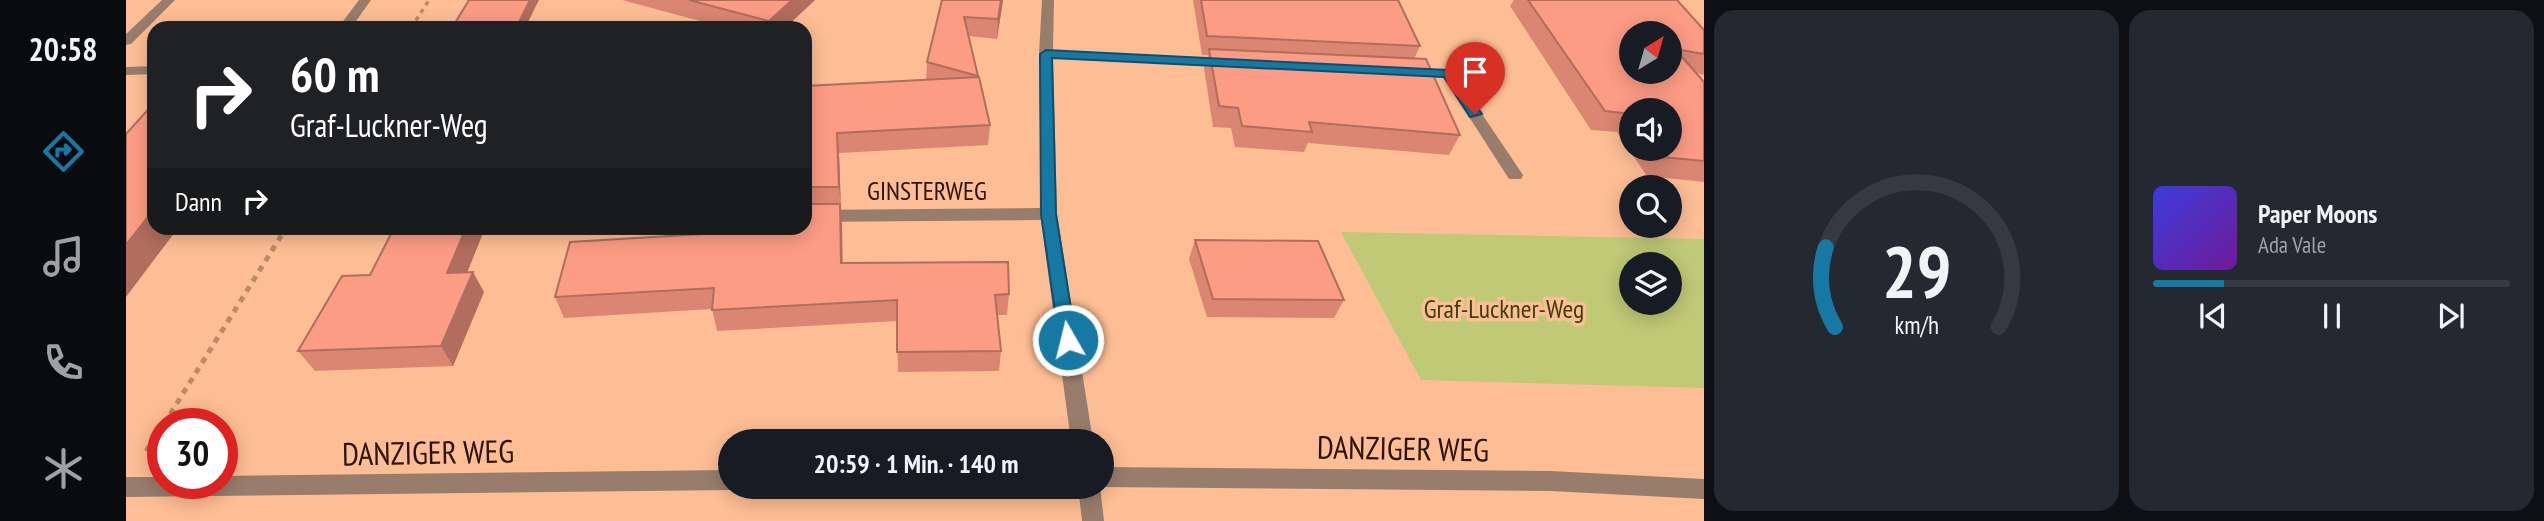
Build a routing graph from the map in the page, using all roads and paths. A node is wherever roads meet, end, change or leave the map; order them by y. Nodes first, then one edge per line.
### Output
1 (169, 0) edge
2 (365, 0) edge
3 (429, 0) edge
4 (1048, 0) edge
5 (349, 21) edge
6 (416, 21) edge
7 (126, 41) edge
8 (1046, 54) junction
9 (1240, 64) edge
10 (147, 70) edge
11 (126, 71) edge
12 (1392, 71) edge
13 (1516, 175) dead end
14 (1049, 214) junction
15 (812, 216) edge
16 (282, 235) edge
17 (174, 408) edge
18 (1080, 429) edge
19 (1114, 477) edge
20 (718, 480) edge
21 (126, 487) edge
22 (1704, 489) edge
23 (1090, 499) edge
24 (1093, 521) edge

1 - 7 street
2 - 5 street
3 - 6 path
4 - 8 street
8 - 9 street
8 - 14 street
10 - 11 street
12 - 13 street
14 - 15 street, GINSTERWEG
14 - 18 street
16 - 17 path
19 - 22 street, DANZIGER WEG
20 - 21 street, DANZIGER WEG
23 - 24 street

